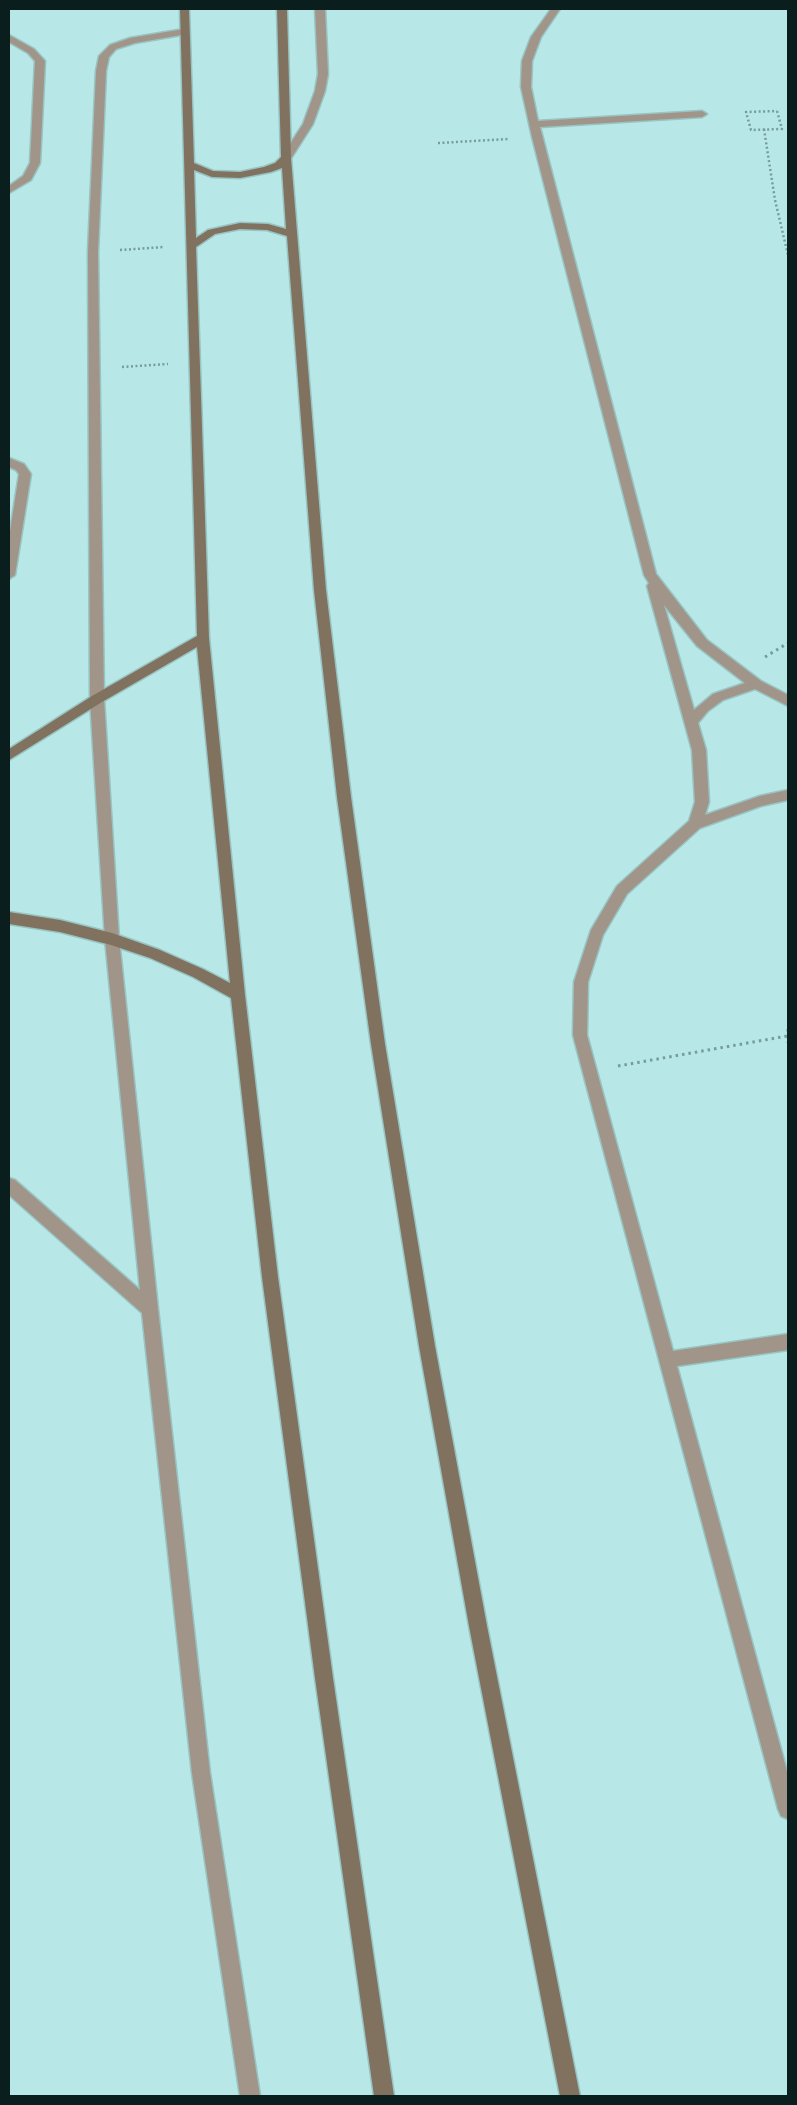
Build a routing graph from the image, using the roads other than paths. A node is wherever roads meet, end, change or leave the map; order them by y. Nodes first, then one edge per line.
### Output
1 (184, 9) edge
2 (282, 9) edge
3 (320, 9) edge
4 (555, 9) edge
5 (184, 32) junction
6 (9, 38) edge
7 (702, 114) dead end
8 (534, 124) junction
9 (286, 158) junction
10 (189, 165) junction
11 (9, 190) edge
12 (293, 235) junction
13 (192, 245) junction
14 (9, 462) edge
15 (9, 575) edge
16 (650, 575) junction
17 (203, 638) junction
18 (756, 684) junction
19 (97, 699) junction
20 (788, 701) edge
21 (692, 721) junction
22 (9, 755) edge
23 (788, 796) edge
24 (696, 824) junction
25 (9, 918) edge
26 (112, 939) junction
27 (238, 996) junction
28 (9, 1185) edge
29 (150, 1308) junction
30 (788, 1342) edge
31 (666, 1360) junction
32 (788, 1809) edge
33 (250, 2096) edge
34 (384, 2096) edge
35 (570, 2096) edge

1 - 5 street
2 - 9 street
3 - 9 street
4 - 8 street
5 - 10 street
5 - 19 street
6 - 11 street
7 - 8 street
8 - 16 street
9 - 10 street
9 - 12 street
10 - 13 street
12 - 13 street
12 - 35 street
13 - 17 street
14 - 15 street
16 - 18 street
16 - 21 street
17 - 19 street
17 - 27 street
18 - 20 street
18 - 21 street
19 - 22 street
19 - 26 street
21 - 24 street
23 - 24 street
24 - 31 street
25 - 26 street
26 - 27 street
26 - 29 street
27 - 34 street
28 - 29 street
29 - 33 street
30 - 31 street
31 - 32 street

